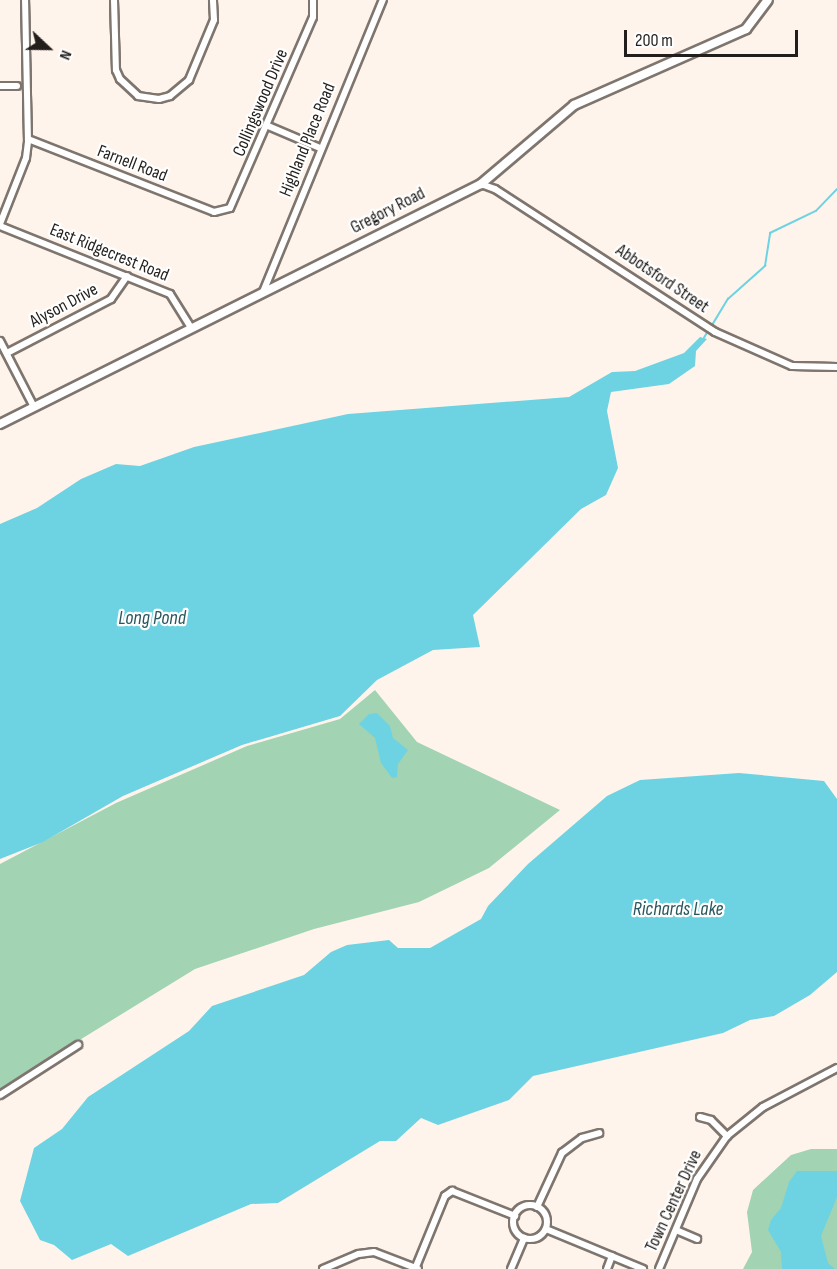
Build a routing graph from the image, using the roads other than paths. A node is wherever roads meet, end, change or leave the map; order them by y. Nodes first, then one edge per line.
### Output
1 (25, 0) edge
2 (114, 0) edge
3 (213, 0) edge
4 (383, 0) edge
5 (768, 0) edge
6 (313, 1) edge
7 (0, 86) edge
8 (16, 86) dead end
9 (268, 126) junction
10 (28, 139) junction
11 (320, 148) junction
12 (481, 184) junction
13 (226, 210) joint
14 (0, 225) edge
15 (127, 276) junction
16 (263, 292) junction
17 (191, 327) junction
18 (0, 340) edge
19 (7, 353) junction
20 (837, 367) edge
21 (34, 407) junction
22 (0, 424) edge
23 (78, 1045) dead end
24 (837, 1068) edge
25 (0, 1095) edge
26 (700, 1117) dead end
27 (599, 1133) dead end
28 (727, 1136) junction
29 (537, 1207) junction
30 (515, 1216) junction
31 (546, 1229) junction
32 (676, 1230) junction
33 (524, 1238) junction
34 (697, 1239) dead end
35 (612, 1256) junction
36 (416, 1268) edge
37 (323, 1269) edge
38 (511, 1269) edge
39 (607, 1269) edge
40 (643, 1269) edge
41 (659, 1269) edge

1 - 10 street
2 - 3 street
4 - 11 street, Highland Place Road
5 - 12 street, Gregory Road
6 - 9 street, Collingswood Drive
7 - 8 street
9 - 11 street
9 - 13 street, Collingswood Drive
10 - 13 street, Farnell Road
10 - 14 street
11 - 16 street, Highland Place Road
12 - 16 street, Gregory Road
12 - 20 street, Abbotsford Street
14 - 15 street, East Ridgecrest Road
15 - 17 street, East Ridgecrest Road
15 - 19 street, Alyson Drive
16 - 17 street, Gregory Road
17 - 21 street, Gregory Road
18 - 19 street
19 - 21 street
21 - 22 street, Gregory Road
23 - 25 street
24 - 28 street, Town Center Drive
26 - 28 street
27 - 29 street
28 - 32 street, Town Center Drive
29 - 30 street
29 - 31 street
30 - 33 street
30 - 36 street
31 - 33 street
31 - 35 street
32 - 34 street
32 - 41 street, Town Center Drive
33 - 38 street
35 - 39 street
35 - 40 street
36 - 37 street

